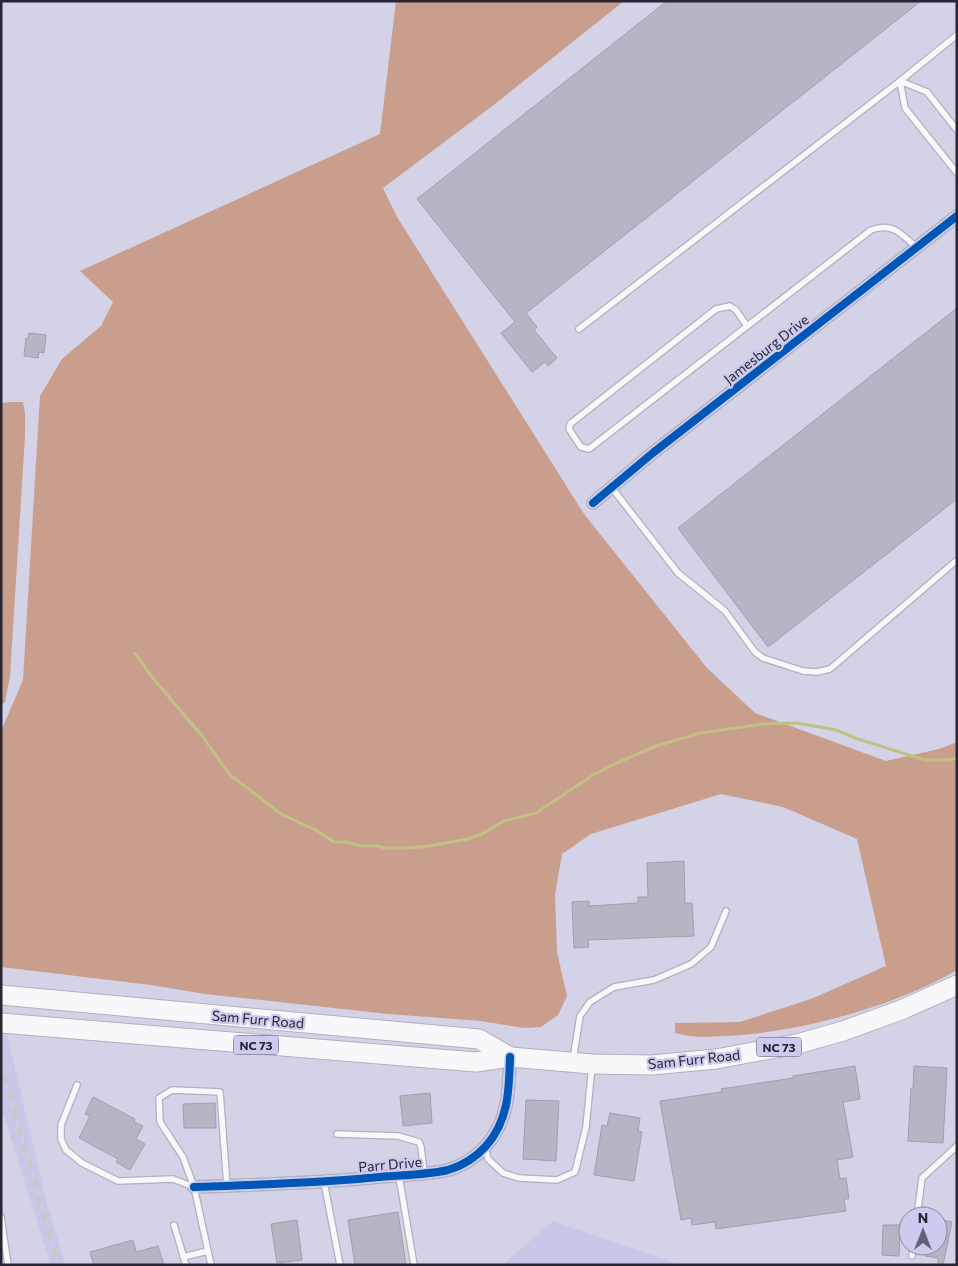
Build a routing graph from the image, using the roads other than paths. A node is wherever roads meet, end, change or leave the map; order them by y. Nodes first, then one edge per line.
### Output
1 (957, 35) edge
2 (900, 81) junction
3 (957, 130) edge
4 (957, 173) edge
5 (957, 216) edge
6 (916, 247) junction
7 (747, 326) junction
8 (579, 329) dead end
9 (612, 488) junction
10 (593, 503) dead end
11 (957, 560) edge
12 (726, 911) dead end
13 (956, 989) edge
14 (1, 994) edge
15 (1, 1023) edge
16 (510, 1057) junction
17 (573, 1062) junction
18 (592, 1064) junction
19 (77, 1086) dead end
20 (337, 1134) dead end
21 (957, 1146) edge
22 (484, 1148) junction
23 (424, 1173) junction
24 (399, 1175) junction
25 (324, 1182) junction
26 (227, 1186) junction
27 (194, 1187) junction
28 (919, 1206) edge
29 (1, 1217) edge
30 (174, 1225) dead end
31 (3, 1246) edge
32 (208, 1251) junction
33 (183, 1257) junction
34 (8, 1265) edge
35 (186, 1265) edge
36 (211, 1265) edge
37 (340, 1265) edge
38 (414, 1265) edge

1 - 2 lane
2 - 3 lane
2 - 4 lane
2 - 8 lane
5 - 6 street, Jamesburg Drive
6 - 7 lane
6 - 9 street, Jamesburg Drive
7 - 7 lane
9 - 10 street, Jamesburg Drive
9 - 11 lane
12 - 17 lane
13 - 18 main road, Sam Furr Road / NC 73
14 - 16 main road, Sam Furr Road / NC 73
15 - 16 main road, Sam Furr Road / NC 73
16 - 17 main road, Sam Furr Road / NC 73
16 - 22 street, Parr Drive
17 - 18 main road, Sam Furr Road / NC 73
18 - 22 lane
19 - 27 lane
20 - 23 lane
21 - 28 lane
22 - 23 street, Parr Drive
23 - 24 street, Parr Drive
24 - 25 street, Parr Drive
24 - 38 lane
25 - 26 street, Parr Drive
25 - 37 lane
26 - 27 street, Parr Drive
26 - 27 lane
27 - 32 lane
29 - 31 lane
30 - 33 lane
31 - 34 lane
32 - 33 lane
32 - 36 lane
33 - 35 lane

